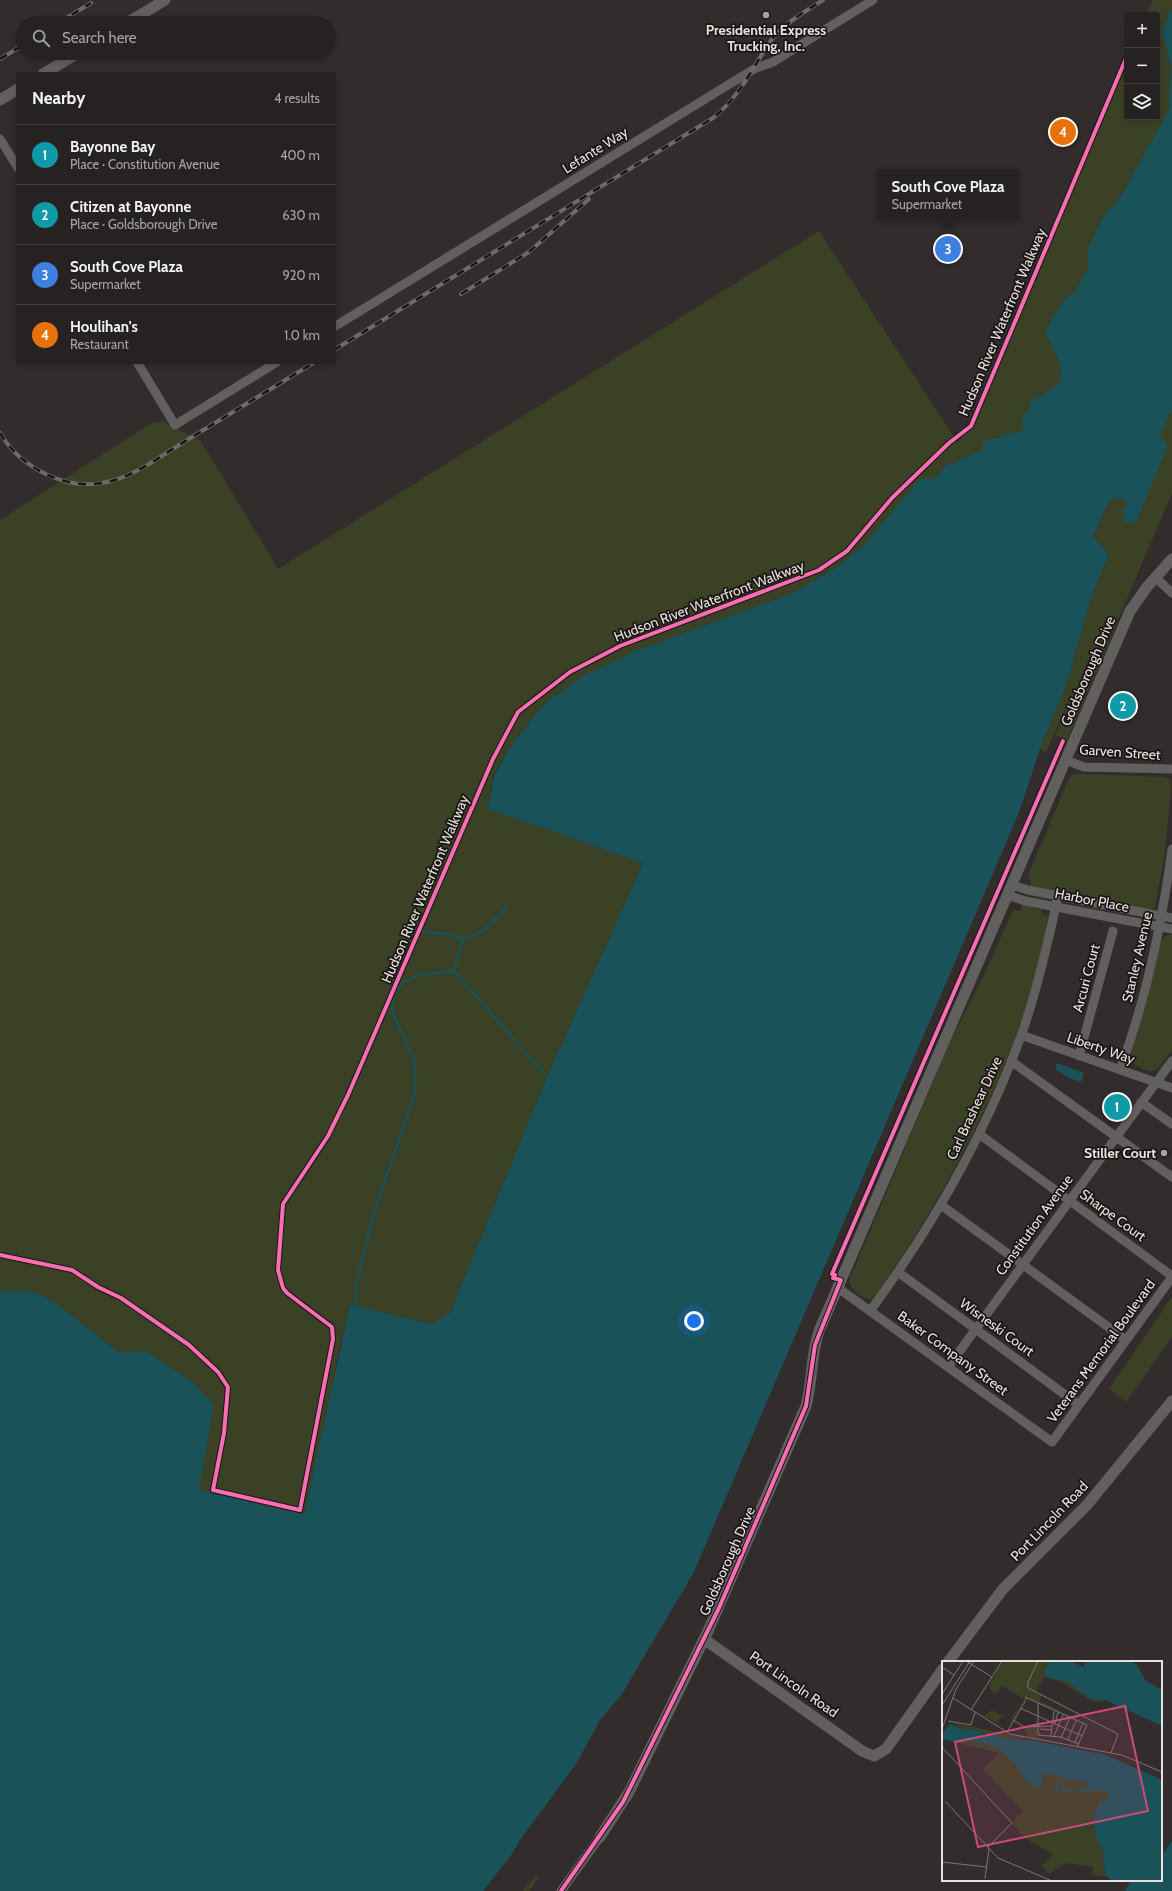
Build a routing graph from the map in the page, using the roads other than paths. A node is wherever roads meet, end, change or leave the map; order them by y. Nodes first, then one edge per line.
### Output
1 (165, 0) edge
2 (873, 0) edge
3 (139, 16) edge
4 (66, 60) edge
5 (46, 72) edge
6 (16, 90) edge
7 (0, 100) edge
8 (0, 138) edge
9 (16, 165) edge
10 (336, 326) edge
11 (138, 364) edge
12 (274, 364) edge
13 (1172, 559) edge
14 (1155, 577) junction
15 (1172, 593) edge
16 (1066, 760) junction
17 (1172, 769) edge
18 (1172, 849) edge
19 (1010, 890) junction
20 (1058, 896) junction
21 (1056, 907) junction
22 (1162, 916) junction
23 (1172, 918) edge
24 (1160, 927) junction
25 (1172, 929) edge
26 (1113, 931) dead end
27 (1021, 1035) junction
28 (1079, 1056) junction
29 (1011, 1061) junction
30 (1172, 1061) edge
31 (1120, 1070) junction
32 (1156, 1082) junction
33 (1172, 1088) edge
34 (1141, 1102) junction
35 (1172, 1124) edge
36 (979, 1134) junction
37 (1116, 1136) junction
38 (1172, 1177) edge
39 (1069, 1200) junction
40 (941, 1205) junction
41 (1023, 1264) junction
42 (898, 1272) junction
43 (1172, 1276) edge
44 (838, 1288) junction
45 (870, 1311) junction
46 (975, 1329) junction
47 (1126, 1340) junction
48 (948, 1366) junction
49 (1172, 1401) edge
50 (1079, 1405) junction
51 (1052, 1442) joint
52 (704, 1639) junction
53 (949, 1661) edge
54 (942, 1670) edge
55 (600, 1837) joint
56 (561, 1891) edge

1 - 3 street
2 - 10 street, Lefante Way
4 - 5 street
6 - 7 street
8 - 9 street
11 - 12 street
13 - 14 street, Goldsborough Drive
14 - 15 street
14 - 16 street, Goldsborough Drive
16 - 17 street, Garven Street
16 - 19 street, Goldsborough Drive
18 - 22 street, Stanley Avenue
19 - 20 street, Harbor Place
19 - 21 street, Harbor Place
19 - 44 street, Goldsborough Drive
20 - 21 street, Carl Brashear Drive
20 - 22 street, Harbor Place
21 - 24 street, Harbor Place
21 - 27 street, Carl Brashear Drive
22 - 23 street, Harbor Place
22 - 24 street, Stanley Avenue
24 - 25 street, Harbor Place
24 - 31 street, Stanley Avenue
26 - 28 street, Arcuri Court
27 - 28 street, Liberty Way
27 - 29 street, Carl Brashear Drive
28 - 31 street, Liberty Way
29 - 36 street, Carl Brashear Drive
29 - 37 street
30 - 32 street, Constitution Avenue
31 - 32 street, Liberty Way
32 - 33 street, Liberty Way
32 - 34 street, Constitution Avenue
34 - 35 street
34 - 37 street, Constitution Avenue
36 - 39 street, Sharpe Court
36 - 40 street, Carl Brashear Drive
37 - 38 street
37 - 39 street, Constitution Avenue
39 - 41 street, Constitution Avenue
39 - 43 street, Sharpe Court
40 - 41 street
40 - 42 street, Carl Brashear Drive
41 - 46 street, Constitution Avenue
41 - 47 street
42 - 45 street, Carl Brashear Drive
42 - 46 street, Wisneski Court
43 - 47 street, Veterans Memorial Boulevard
44 - 45 street, Baker Company Street
44 - 52 street, Goldsborough Drive
45 - 48 street, Baker Company Street
46 - 48 street, Constitution Avenue
46 - 50 street, Wisneski Court
47 - 50 street, Veterans Memorial Boulevard
48 - 51 street, Baker Company Street
49 - 53 street, Port Lincoln Road
50 - 51 street, Veterans Memorial Boulevard
52 - 54 street, Port Lincoln Road
52 - 55 street, Goldsborough Drive
55 - 56 street

